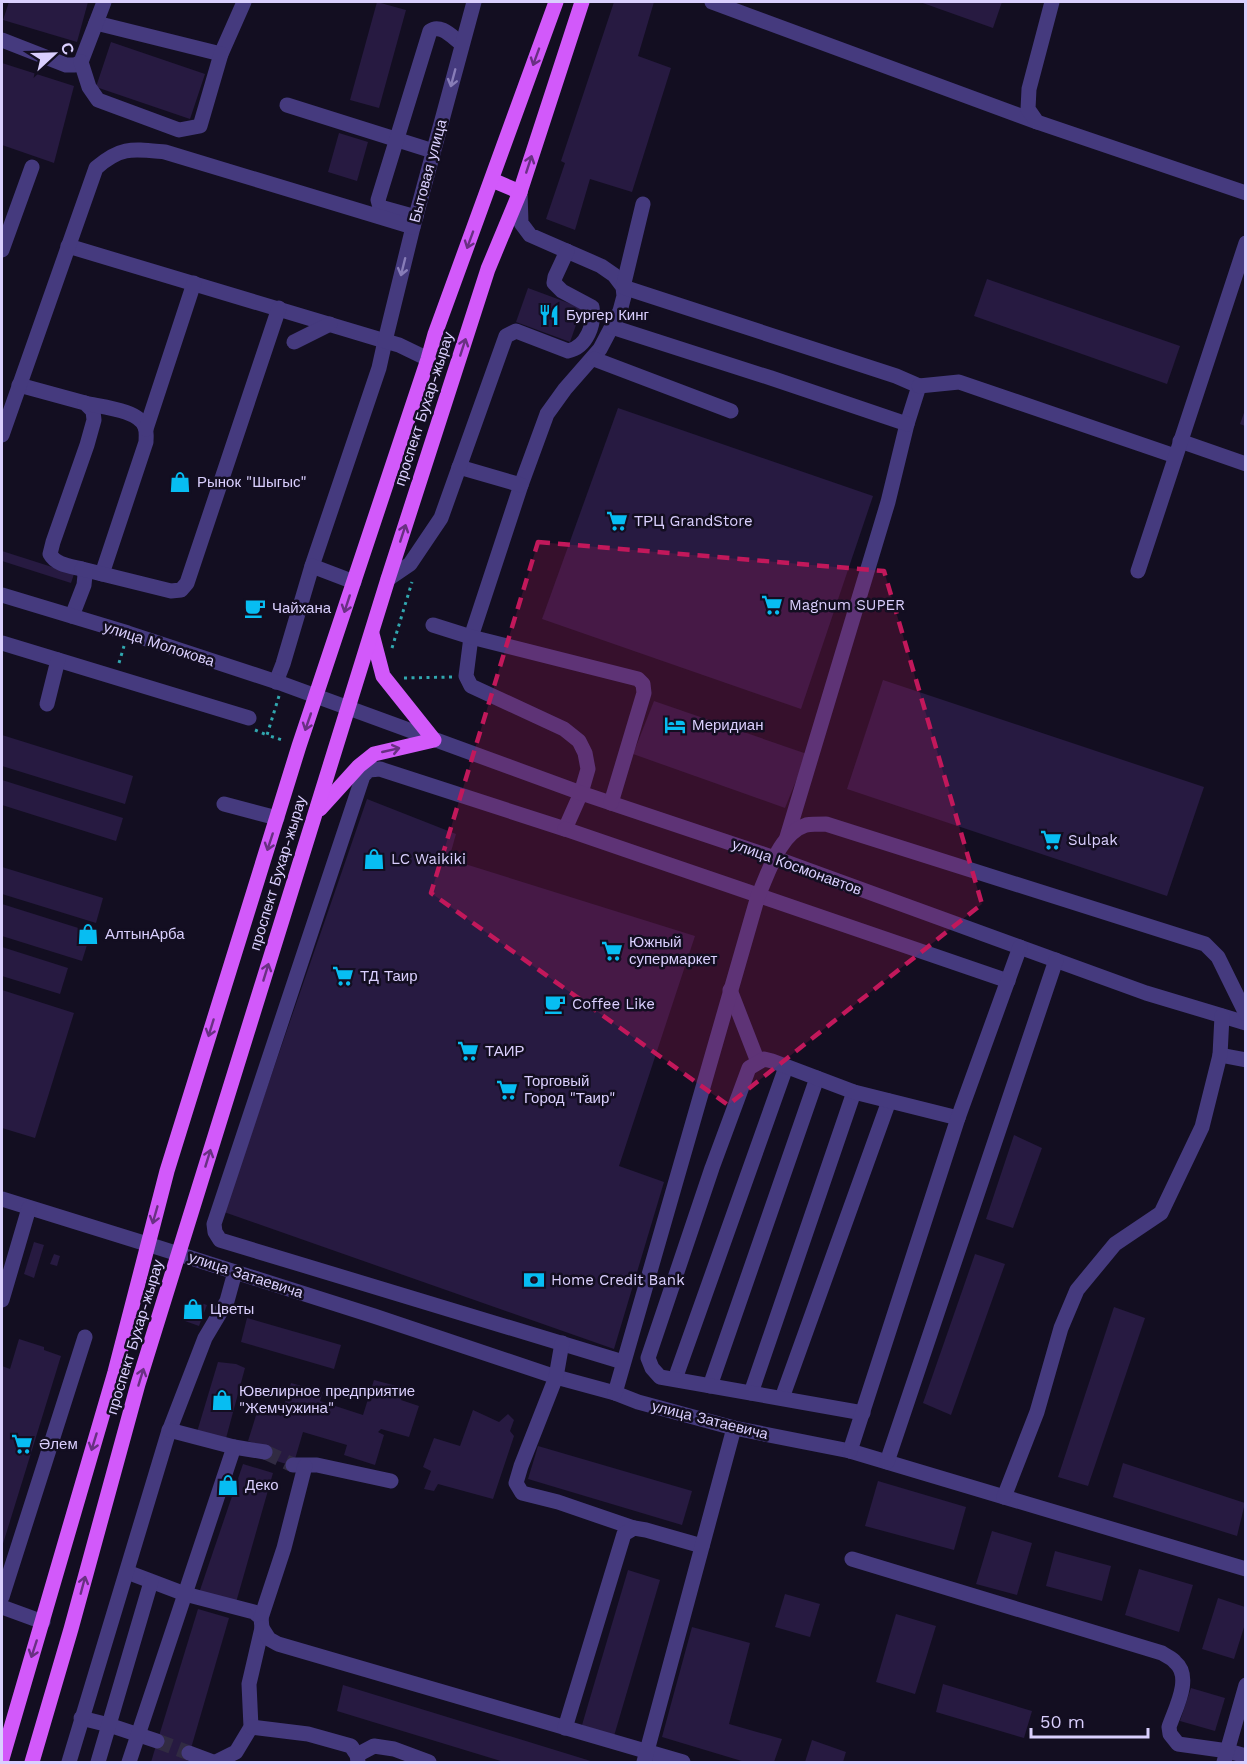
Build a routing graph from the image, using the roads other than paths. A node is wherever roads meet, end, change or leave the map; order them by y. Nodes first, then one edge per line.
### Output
1 (104, 2) edge
2 (244, 2) edge
3 (474, 2) edge
4 (556, 2) edge
5 (584, 2) edge
6 (712, 2) edge
7 (1052, 2) edge
8 (96, 23) junction
9 (2, 40) edge
10 (462, 44) junction
11 (221, 54) junction
12 (81, 62) junction
13 (287, 105) dead end
14 (1037, 122) junction
15 (396, 140) junction
16 (433, 151) junction
17 (32, 167) dead end
18 (492, 180) junction
19 (520, 192) junction
20 (1245, 193) edge
21 (643, 204) dead end
22 (414, 222) junction
23 (1245, 243) edge
24 (68, 246) junction
25 (2, 250) edge
26 (567, 251) junction
27 (194, 283) junction
28 (622, 287) junction
29 (279, 308) junction
30 (330, 324) junction
31 (612, 327) junction
32 (385, 340) junction
33 (294, 342) dead end
34 (428, 359) junction
35 (594, 359) junction
36 (20, 385) junction
37 (919, 386) junction
38 (85, 403) junction
39 (731, 411) dead end
40 (907, 424) junction
41 (146, 429) junction
42 (2, 435) edge
43 (1180, 441) junction
44 (1175, 456) junction
45 (1245, 464) edge
46 (459, 467) junction
47 (521, 485) junction
48 (312, 566) junction
49 (82, 569) junction
50 (1137, 571) dead end
51 (102, 574) junction
52 (388, 579) junction
53 (354, 582) junction
54 (2, 595) edge
55 (72, 616) junction
56 (433, 625) dead end
57 (372, 633) junction
58 (471, 637) junction
59 (2, 643) edge
60 (58, 660) junction
61 (276, 682) junction
62 (316, 696) junction
63 (47, 704) dead end
64 (349, 708) junction
65 (249, 718) dead end
66 (434, 740) junction
67 (581, 793) junction
68 (611, 803) junction
69 (224, 804) dead end
70 (316, 813) junction
71 (277, 818) junction
72 (565, 829) junction
73 (787, 837) junction
74 (775, 858) junction
75 (758, 896) junction
76 (1020, 947) junction
77 (1056, 960) junction
78 (1008, 981) junction
79 (730, 990) junction
80 (1245, 1014) edge
81 (1222, 1016) junction
82 (1245, 1023) edge
83 (1220, 1055) junction
84 (1245, 1060) edge
85 (758, 1062) junction
86 (786, 1066) junction
87 (817, 1078) junction
88 (854, 1092) junction
89 (889, 1101) junction
90 (958, 1118) junction
91 (2, 1199) edge
92 (29, 1208) junction
93 (147, 1244) junction
94 (178, 1254) junction
95 (235, 1272) junction
96 (359, 1282) junction
97 (2, 1300) edge
98 (349, 1308) junction
99 (85, 1337) dead end
100 (562, 1344) junction
101 (623, 1362) junction
102 (556, 1377) junction
103 (675, 1379) junction
104 (710, 1386) junction
105 (615, 1393) junction
106 (751, 1393) junction
107 (782, 1398) junction
108 (863, 1413) junction
109 (734, 1428) junction
110 (169, 1430) junction
111 (234, 1447) junction
112 (850, 1451) junction
113 (265, 1452) tunnel mouth
114 (887, 1462) junction
115 (391, 1481) dead end
116 (1004, 1497) junction
117 (634, 1528) junction
118 (702, 1546) junction
119 (852, 1559) dead end
120 (1245, 1569) edge
121 (127, 1572) junction
122 (151, 1582) junction
123 (185, 1594) junction
124 (2, 1597) edge
125 (2, 1607) edge
126 (42, 1622) junction
127 (262, 1623) junction
128 (1245, 1685) edge
129 (81, 1718) junction
130 (109, 1725) junction
131 (251, 1727) junction
132 (565, 1728) junction
133 (138, 1734) junction
134 (157, 1741) tunnel mouth
135 (189, 1753) tunnel mouth
136 (1245, 1756) edge
137 (1226, 1757) edge
138 (646, 1758) edge
139 (2, 1759) edge
140 (358, 1759) edge
141 (32, 1762) edge
142 (69, 1762) edge
143 (98, 1762) edge
144 (129, 1762) edge
145 (215, 1762) edge
146 (429, 1762) edge
147 (683, 1762) edge

1 - 8 street
2 - 11 street
3 - 10 street, Бытовая улица
4 -> 18 main road, проспект Бухар-жырау
19 -> 5 main road, проспект Бухар-жырау
6 - 14 street
7 - 14 street
8 - 11 street
8 - 12 street
9 - 12 street
10 - 15 street
10 -> 16 street, Бытовая улица
11 - 12 street
13 - 15 street
14 - 20 street
15 - 16 street
15 - 22 street
16 - 22 street, Бытовая улица
17 - 25 street
18 - 19 main road
18 -> 34 main road, проспект Бухар-жырау
19 - 26 street
52 -> 19 main road, проспект Бухар-жырау
21 - 28 street
22 - 24 street
22 -> 32 street, Бытовая улица
23 - 43 street
24 - 27 street
24 - 36 street
26 - 28 street
26 - 46 street
27 - 29 street
27 - 41 street
28 - 31 street
28 - 37 street
29 - 30 street
29 - 51 street
30 - 32 street
30 - 33 street
31 - 35 street
31 - 40 street
32 - 34 street
32 - 48 street, Бытовая улица
34 - 53 main road, проспект Бухар-жырау
35 - 39 street
35 - 47 street
36 - 38 street
36 - 42 street
37 - 40 street
37 - 44 street
38 - 41 street
38 - 49 street
40 - 73 street
41 - 51 street
43 - 44 street
43 - 45 street
44 - 50 street
46 - 47 street
46 - 52 street
47 - 58 street
48 - 53 street
48 - 61 street, Бытовая улица
49 - 51 street
49 - 55 street
52 - 57 main road, проспект Бухар-жырау
53 -> 62 main road, проспект Бухар-жырау
54 - 55 street, улица Молокова
55 - 61 street, улица Молокова
56 - 58 street
57 - 64 main road, проспект Бухар-жырау
57 - 66 main road
58 - 67 street
58 - 68 street
59 - 60 street
60 - 63 street
60 - 65 street
61 - 62 street, улица Молокова
62 - 64 street, улица Молокова
62 -> 71 main road, проспект Бухар-жырау
64 - 66 street, улица Космонавтов
64 - 70 main road, проспект Бухар-жырау
66 - 67 street, улица Космонавтов
70 -> 66 main road
67 - 68 street, улица Космонавтов
67 - 72 street
68 - 74 street, улица Космонавтов
69 - 71 street
94 -> 70 main road, проспект Бухар-жырау
71 -> 93 main road, проспект Бухар-жырау
72 - 75 street
72 - 96 street
73 - 74 street
73 - 80 street
74 - 75 street
74 - 76 street, улица Космонавтов
75 - 78 street
75 - 79 street
76 - 77 street, улица Космонавтов
76 - 78 street
77 - 81 street, улица Космонавтов
77 - 114 street
78 - 90 street
79 - 85 street
79 - 101 street
81 - 82 street, улица Космонавтов
81 - 83 street
83 - 84 street
83 - 116 street
85 - 86 street
85 - 103 street
86 - 87 street
86 - 103 street
87 - 88 street
87 - 104 street
88 - 89 street
88 - 106 street
89 - 90 street
89 - 107 street
90 - 108 street
91 - 92 street
92 - 93 street, улица Затаевича
92 - 97 street
93 - 94 street, улица Затаевича
93 -> 126 main road, проспект Бухар-жырау
94 - 95 street, улица Затаевича
141 -> 94 main road, проспект Бухар-жырау
95 - 98 street, улица Затаевича
95 - 110 street
96 - 98 street
96 - 100 street
98 - 102 street, улица Затаевича
99 - 124 street
100 - 101 street
100 - 102 street
101 - 105 street
102 - 105 street, улица Затаевича
102 - 117 street
103 - 104 street
104 - 106 street
105 - 109 street, улица Затаевича
106 - 107 street
107 - 108 street
108 - 112 street
109 - 112 street, улица Затаевича
109 - 118 street
110 - 111 street
110 - 121 street
111 - 113 street
111 - 123 street
112 - 114 street, улица Затаевича
114 - 116 street, улица Затаевича
115 - 127 street
116 - 120 street, улица Затаевича
117 - 118 street
117 - 132 street
118 - 138 street
119 - 137 street
121 - 122 street
121 - 129 street
122 - 123 street
122 - 130 street
123 - 127 street
123 - 133 street
125 - 126 street
126 -> 139 main road, проспект Бухар-жырау
127 - 131 street
127 - 132 street
128 - 137 street
129 - 130 street
129 - 142 street
130 - 133 street
130 - 143 street
131 - 140 street
131 - 145 street
132 - 138 street
133 - 134 street
133 - 144 street
135 - 145 street
136 - 137 street
138 - 147 street
140 - 146 street

